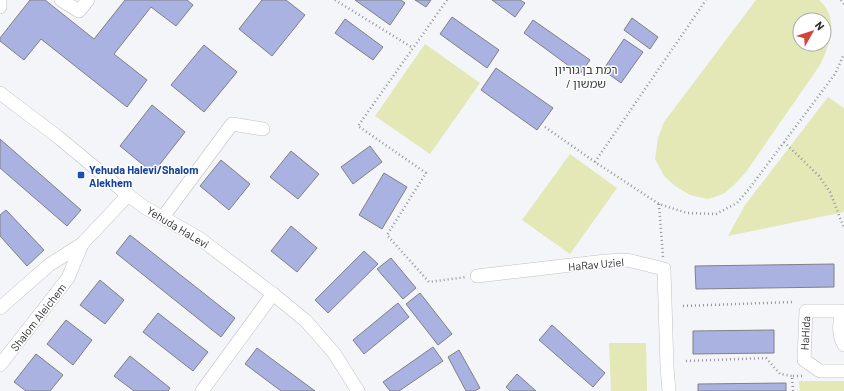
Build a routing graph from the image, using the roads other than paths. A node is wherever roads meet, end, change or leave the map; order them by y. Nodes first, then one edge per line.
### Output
1 (0, 0) edge
2 (61, 0) edge
3 (88, 0) edge
4 (0, 7) edge
5 (0, 93) edge
6 (263, 129) dead end
7 (128, 195) junction
8 (163, 217) junction
9 (82, 244) junction
10 (477, 276) road end
11 (273, 294) junction
12 (0, 308) edge
13 (844, 345) edge
14 (0, 365) edge
15 (844, 372) edge
16 (202, 391) edge
17 (358, 391) edge
18 (669, 391) edge

1 - 4 street
2 - 3 street
5 - 7 street, Yehuda HaLevi
6 - 8 street
7 - 8 street, Yehuda HaLevi
7 - 9 street, Shalom Aleichem
8 - 11 street, Yehuda HaLevi
9 - 12 street, Shalom Aleichem
9 - 14 street, Shalom Aleichem
10 - 18 street, HaRav Uziel
11 - 16 street
11 - 17 street, Yehuda HaLevi
13 - 15 street, HaHida

